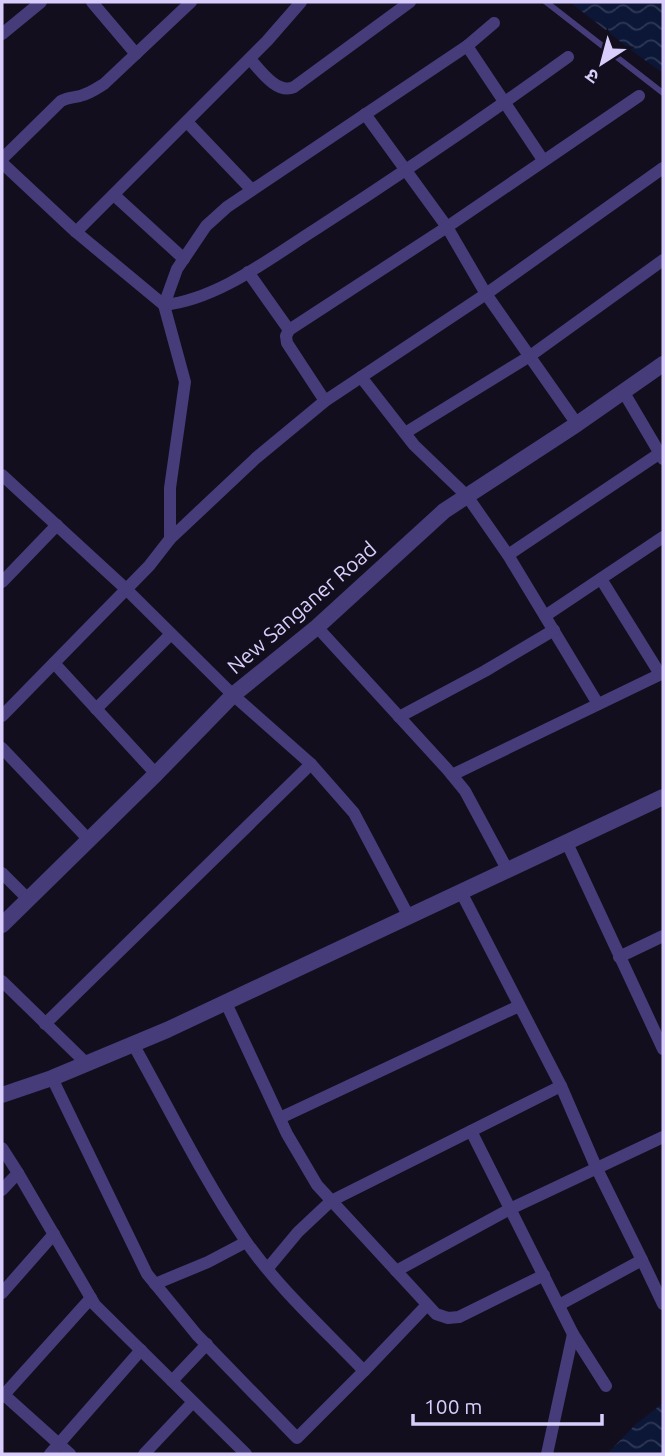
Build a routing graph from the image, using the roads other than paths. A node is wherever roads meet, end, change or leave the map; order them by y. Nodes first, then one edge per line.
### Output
1 (41, 2) edge
2 (92, 2) edge
3 (301, 2) edge
4 (410, 2) edge
5 (546, 2) edge
6 (188, 3) edge
7 (494, 23) dead end
8 (2, 34) edge
9 (467, 46) junction
10 (136, 54) junction
11 (568, 58) dead end
12 (250, 59) junction
13 (663, 93) edge
14 (639, 96) dead end
15 (504, 103) junction
16 (365, 114) junction
17 (187, 122) junction
18 (543, 160) junction
19 (3, 167) edge
20 (663, 167) edge
21 (407, 170) junction
22 (252, 190) junction
23 (114, 195) junction
24 (447, 228) junction
25 (76, 232) junction
26 (184, 259) junction
27 (663, 260) edge
28 (248, 272) junction
29 (486, 294) junction
30 (164, 304) junction
31 (289, 330) junction
32 (530, 356) junction
33 (663, 364) edge
34 (361, 377) junction
35 (623, 391) junction
36 (325, 401) junction
37 (578, 424) junction
38 (405, 433) junction
39 (662, 454) edge
40 (2, 475) edge
41 (467, 496) junction
42 (57, 525) junction
43 (663, 537) edge
44 (170, 539) junction
45 (508, 555) junction
46 (601, 579) junction
47 (2, 582) edge
48 (126, 589) junction
49 (545, 616) junction
50 (317, 627) junction
51 (554, 630) junction
52 (171, 634) junction
53 (54, 663) junction
54 (662, 673) edge
55 (233, 695) junction
56 (597, 704) junction
57 (96, 709) junction
58 (2, 716) edge
59 (400, 717) junction
60 (2, 748) edge
61 (311, 764) junction
62 (156, 774) junction
63 (452, 775) junction
64 (663, 797) edge
65 (89, 840) junction
66 (567, 843) junction
67 (508, 870) junction
68 (2, 873) edge
69 (461, 892) junction
70 (28, 899) junction
71 (409, 917) junction
72 (2, 925) edge
73 (663, 936) edge
74 (619, 957) junction
75 (2, 981) edge
76 (226, 1003) junction
77 (519, 1006) junction
78 (46, 1024) junction
79 (133, 1044) junction
80 (663, 1049) edge
81 (87, 1064) junction
82 (52, 1078) junction
83 (561, 1086) junction
84 (2, 1095) edge
85 (280, 1118) junction
86 (471, 1131) junction
87 (663, 1136) edge
88 (2, 1148) edge
89 (596, 1167) junction
90 (18, 1173) junction
91 (2, 1190) edge
92 (331, 1200) junction
93 (510, 1209) junction
94 (54, 1234) junction
95 (246, 1242) junction
96 (642, 1260) junction
97 (268, 1268) junction
98 (396, 1271) junction
99 (544, 1275) junction
100 (155, 1284) junction
101 (2, 1293) edge
102 (92, 1298) junction
103 (663, 1304) edge
104 (426, 1305) junction
105 (559, 1305) junction
106 (573, 1334) junction
107 (207, 1344) junction
108 (141, 1350) junction
109 (364, 1371) junction
110 (172, 1381) junction
111 (606, 1386) dead end
112 (2, 1395) edge
113 (193, 1402) junction
114 (59, 1444) junction
115 (50, 1454) edge
116 (70, 1454) edge
117 (144, 1454) edge
118 (246, 1454) edge
119 (547, 1454) edge

1 - 8 street
2 - 10 street
3 - 12 street
4 - 12 street
5 - 13 lane
6 - 10 street
7 - 9 street
9 - 15 street
9 - 16 street
10 - 19 street
11 - 15 street
12 - 17 street
14 - 18 street
15 - 18 street
15 - 21 street
16 - 21 street
16 - 22 street
17 - 22 street
17 - 23 street
18 - 24 street
19 - 25 street
20 - 29 street
21 - 24 street
21 - 28 street
22 - 26 street
23 - 25 street
23 - 26 street
24 - 29 street
24 - 31 street
25 - 30 street
26 - 30 street
27 - 32 street
28 - 30 street
28 - 31 street
29 - 32 street
29 - 34 street
30 - 44 street
31 - 36 street
32 - 37 street
32 - 38 street
33 - 35 street, New Sanganer Road
34 - 36 street
34 - 38 street
35 - 37 street, New Sanganer Road
35 - 39 street
36 - 44 street
37 - 41 street, New Sanganer Road
38 - 41 street
39 - 45 street
40 - 42 street
41 - 45 street
41 - 50 street, New Sanganer Road
42 - 47 street
42 - 48 street
43 - 46 street
44 - 48 street
45 - 49 street
46 - 49 street
46 - 54 street
48 - 52 street
48 - 53 street
49 - 51 street
50 - 55 street, New Sanganer Road
50 - 59 street
51 - 56 street
51 - 59 street
52 - 55 street
52 - 57 street
53 - 57 street
53 - 58 street
54 - 56 street
55 - 61 street
55 - 62 street, New Sanganer Road
56 - 63 street
57 - 62 street
59 - 63 street
60 - 65 street
61 - 71 street
61 - 78 street
62 - 65 street, New Sanganer Road
63 - 67 street
64 - 66 street
65 - 70 street, New Sanganer Road
66 - 67 street
66 - 74 street
67 - 69 street
68 - 70 street
69 - 71 street
69 - 77 street
70 - 72 street, New Sanganer Road
71 - 76 street
73 - 74 street
74 - 80 street
75 - 78 street
76 - 79 street
76 - 85 street
77 - 83 street
77 - 85 street
78 - 81 street
79 - 81 street
79 - 95 street
81 - 82 street
82 - 84 street
82 - 100 street
83 - 86 street
83 - 89 street
85 - 92 street
86 - 92 street
86 - 93 street
87 - 89 street
88 - 90 street
89 - 93 street
89 - 96 street
90 - 91 street
90 - 94 street
92 - 97 street
92 - 98 street
93 - 98 street
93 - 99 street
94 - 101 street
94 - 102 street
95 - 97 street
95 - 100 street
96 - 103 street
96 - 105 street
97 - 109 street
98 - 104 street
99 - 104 street
99 - 105 street
100 - 107 street
102 - 108 street
102 - 112 street
104 - 109 street
105 - 106 street
106 - 111 street
106 - 119 street
107 - 109 street
107 - 110 street
108 - 110 street
108 - 114 street
110 - 113 street
112 - 114 street
113 - 117 street
113 - 118 street
114 - 115 street
114 - 116 street

